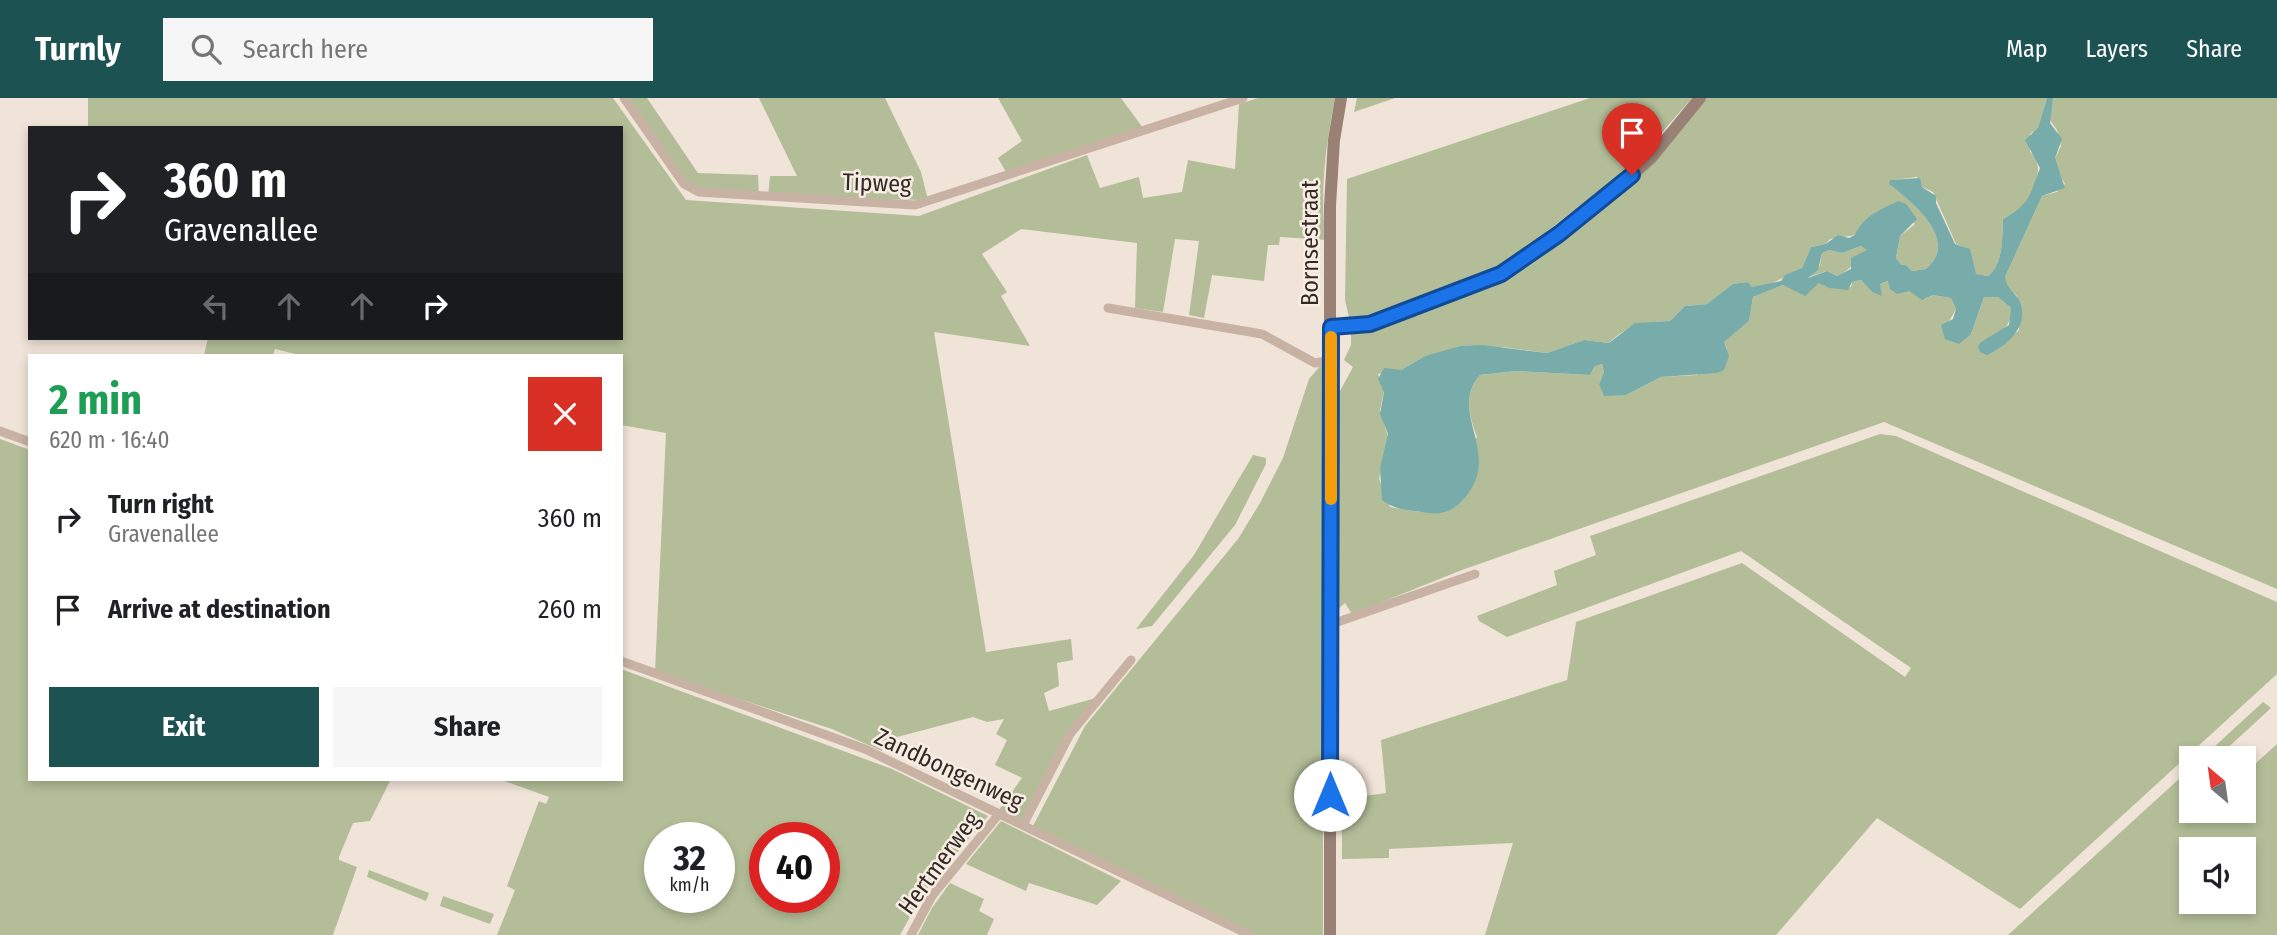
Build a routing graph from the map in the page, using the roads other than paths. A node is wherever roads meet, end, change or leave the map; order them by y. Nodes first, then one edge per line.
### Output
1 (624, 98) edge
2 (1242, 98) edge
3 (1341, 98) edge
4 (1700, 98) edge
5 (1108, 308) dead end
6 (1331, 327) junction
7 (1331, 360) junction
8 (0, 431) edge
9 (28, 441) edge
10 (1475, 574) dead end
11 (1329, 625) junction
12 (1131, 660) dead end
13 (623, 662) edge
14 (999, 814) junction
15 (1023, 825) junction
16 (911, 935) edge
17 (1250, 935) edge
18 (1330, 935) edge

1 - 2 street, Tipweg
3 - 6 street, Bornsestraat
4 - 6 street
5 - 7 street
6 - 7 street, Bornsestraat
7 - 11 street, Bornsestraat
8 - 9 street
10 - 11 street
11 - 18 street, Bornsestraat
12 - 15 street
13 - 14 street, Zandbongenweg
14 - 15 street, Zandbongenweg
14 - 16 street, Hertmerweg
15 - 17 street, Zandbongenweg

